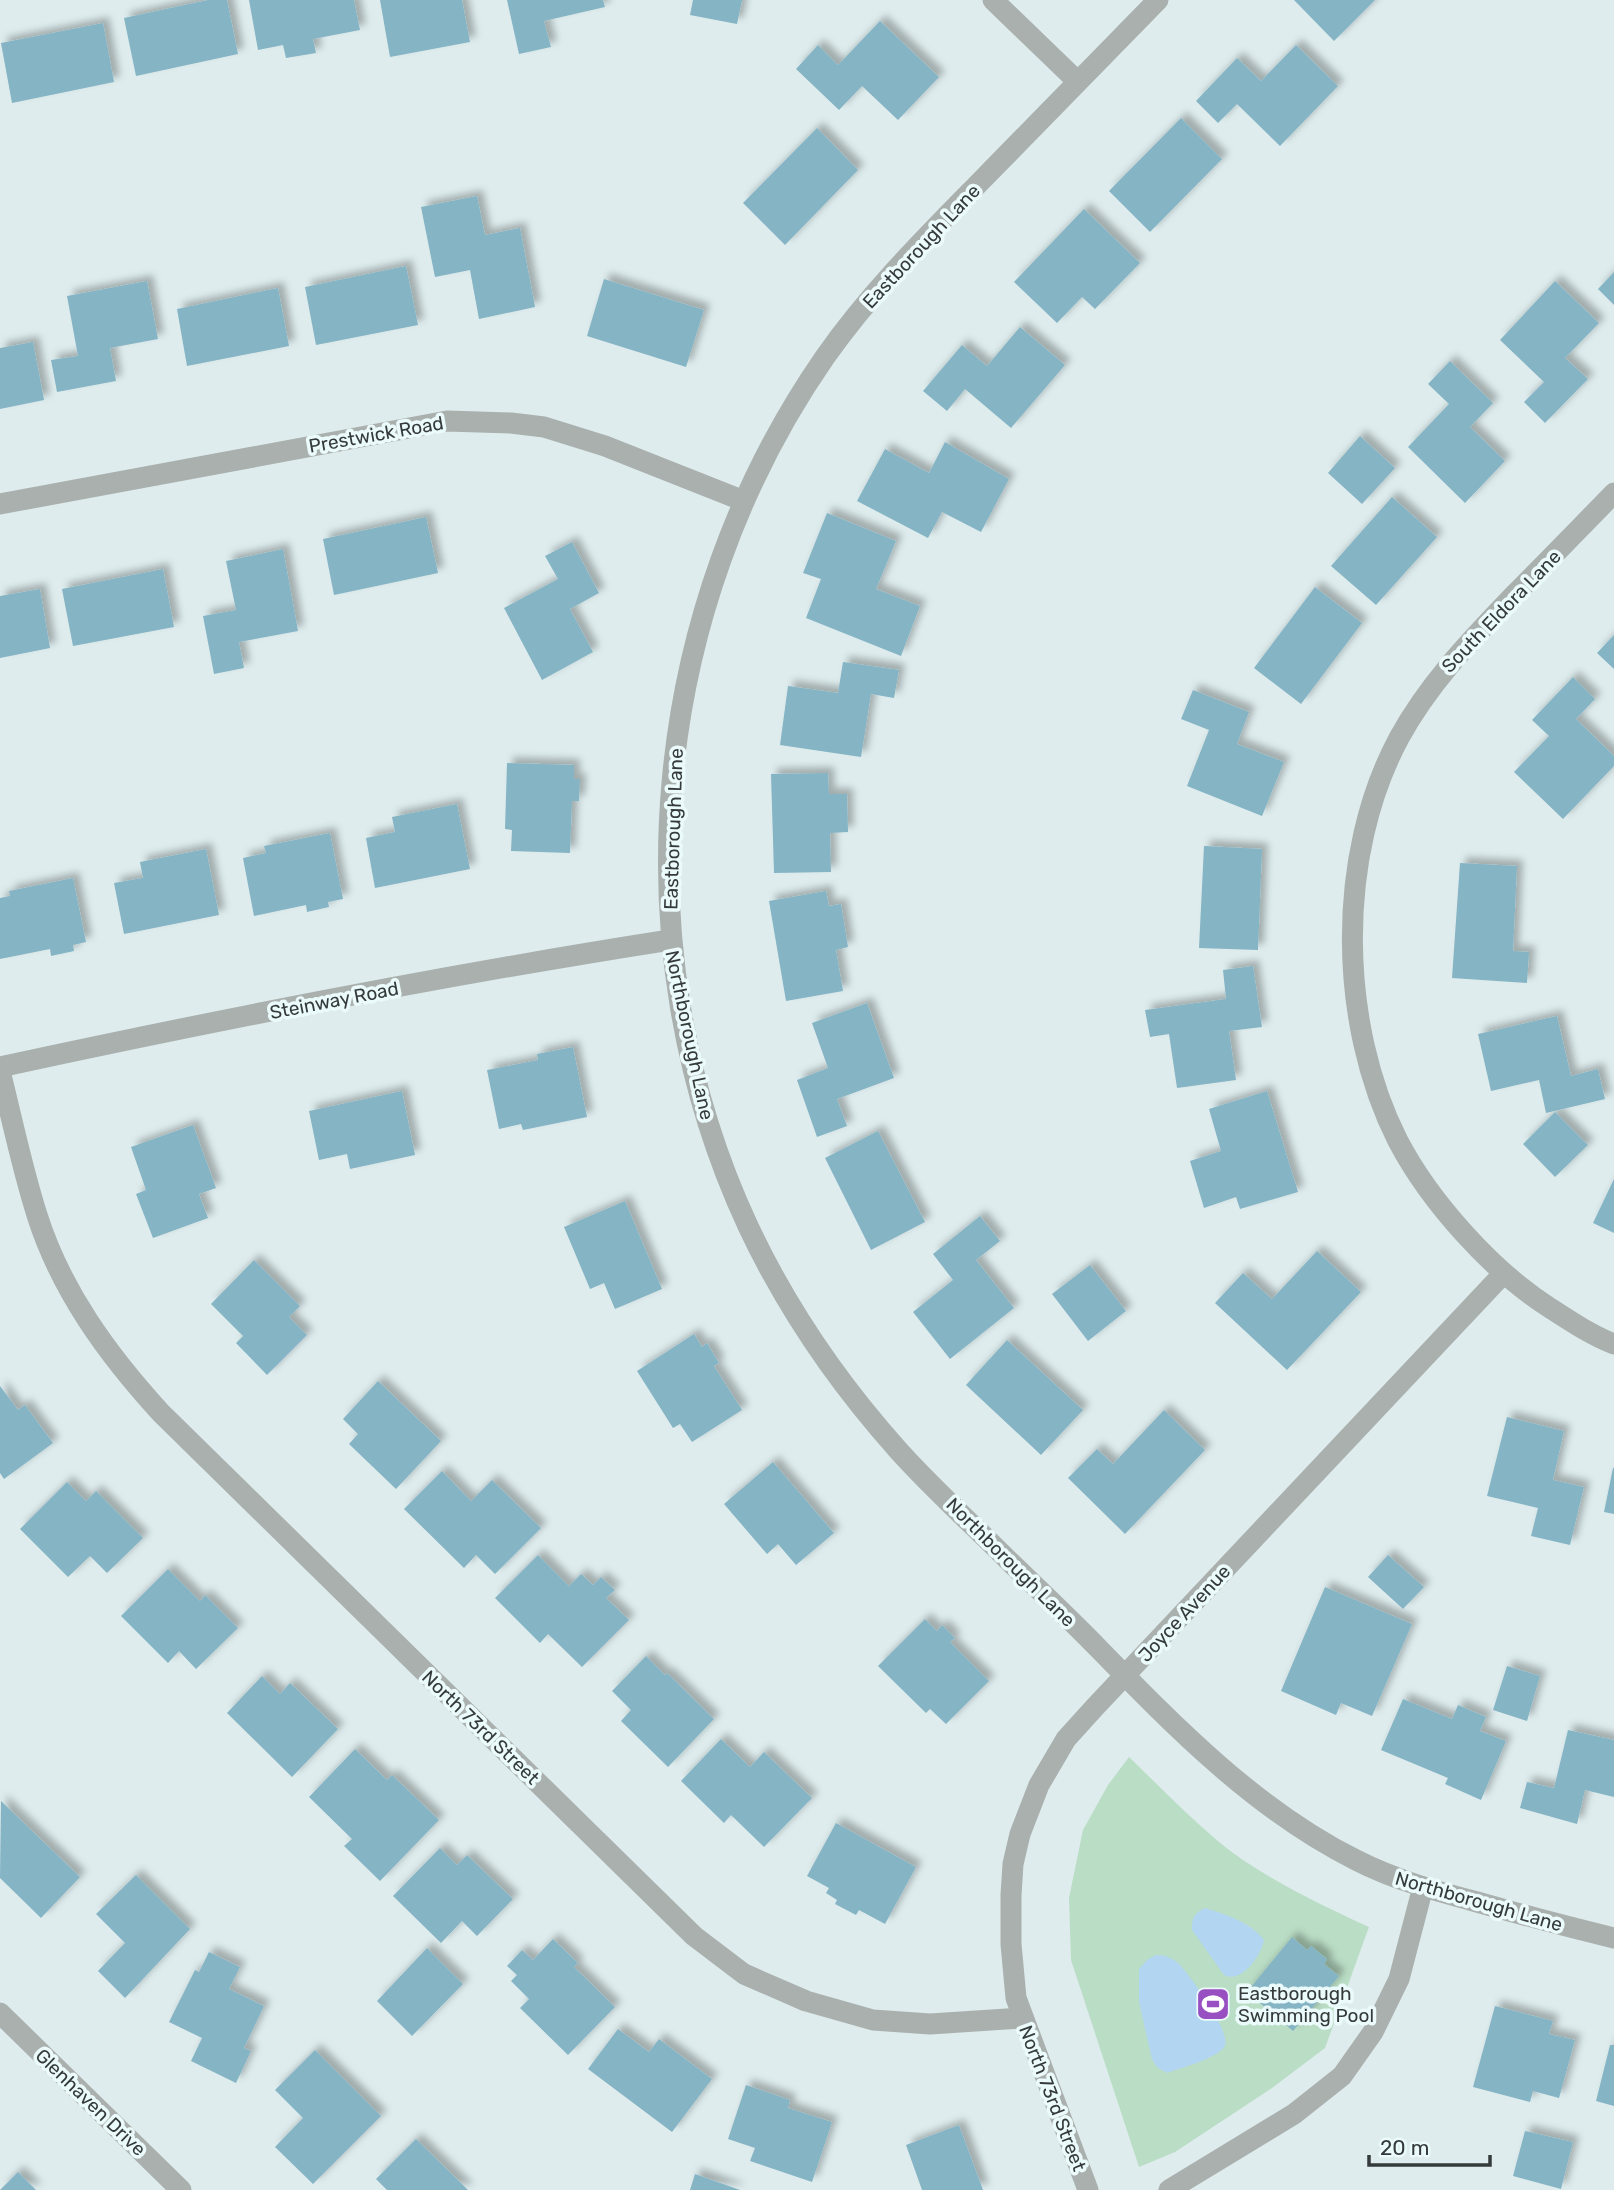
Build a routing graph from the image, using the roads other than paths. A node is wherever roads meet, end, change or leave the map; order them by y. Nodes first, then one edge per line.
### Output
1 (993, 0) edge
2 (1158, 0) edge
3 (1078, 82) junction
4 (1614, 493) edge
5 (744, 501) junction
6 (0, 504) edge
7 (670, 940) junction
8 (0, 1069) edge
9 (1503, 1274) junction
10 (1614, 1343) edge
11 (1124, 1676) junction
12 (1423, 1887) junction
13 (1614, 1938) edge
14 (0, 2013) edge
15 (1023, 2018) junction
16 (181, 2190) edge
17 (1088, 2190) edge
18 (1169, 2190) edge

1 - 3 street
2 - 3 street, Eastborough Lane
3 - 5 street, Eastborough Lane
4 - 9 street, South Eldora Lane
5 - 6 street, Prestwick Road
5 - 7 street, Eastborough Lane
7 - 8 street, Steinway Road
7 - 11 street, Northborough Lane
8 - 15 street, North 73rd Street
9 - 10 street, South Eldora Lane
9 - 11 street, Joyce Avenue
11 - 12 street, Northborough Lane
11 - 15 street, Joyce Avenue
12 - 13 street, Northborough Lane
12 - 18 street
14 - 16 street, Glenhaven Drive
15 - 17 street, North 73rd Street

